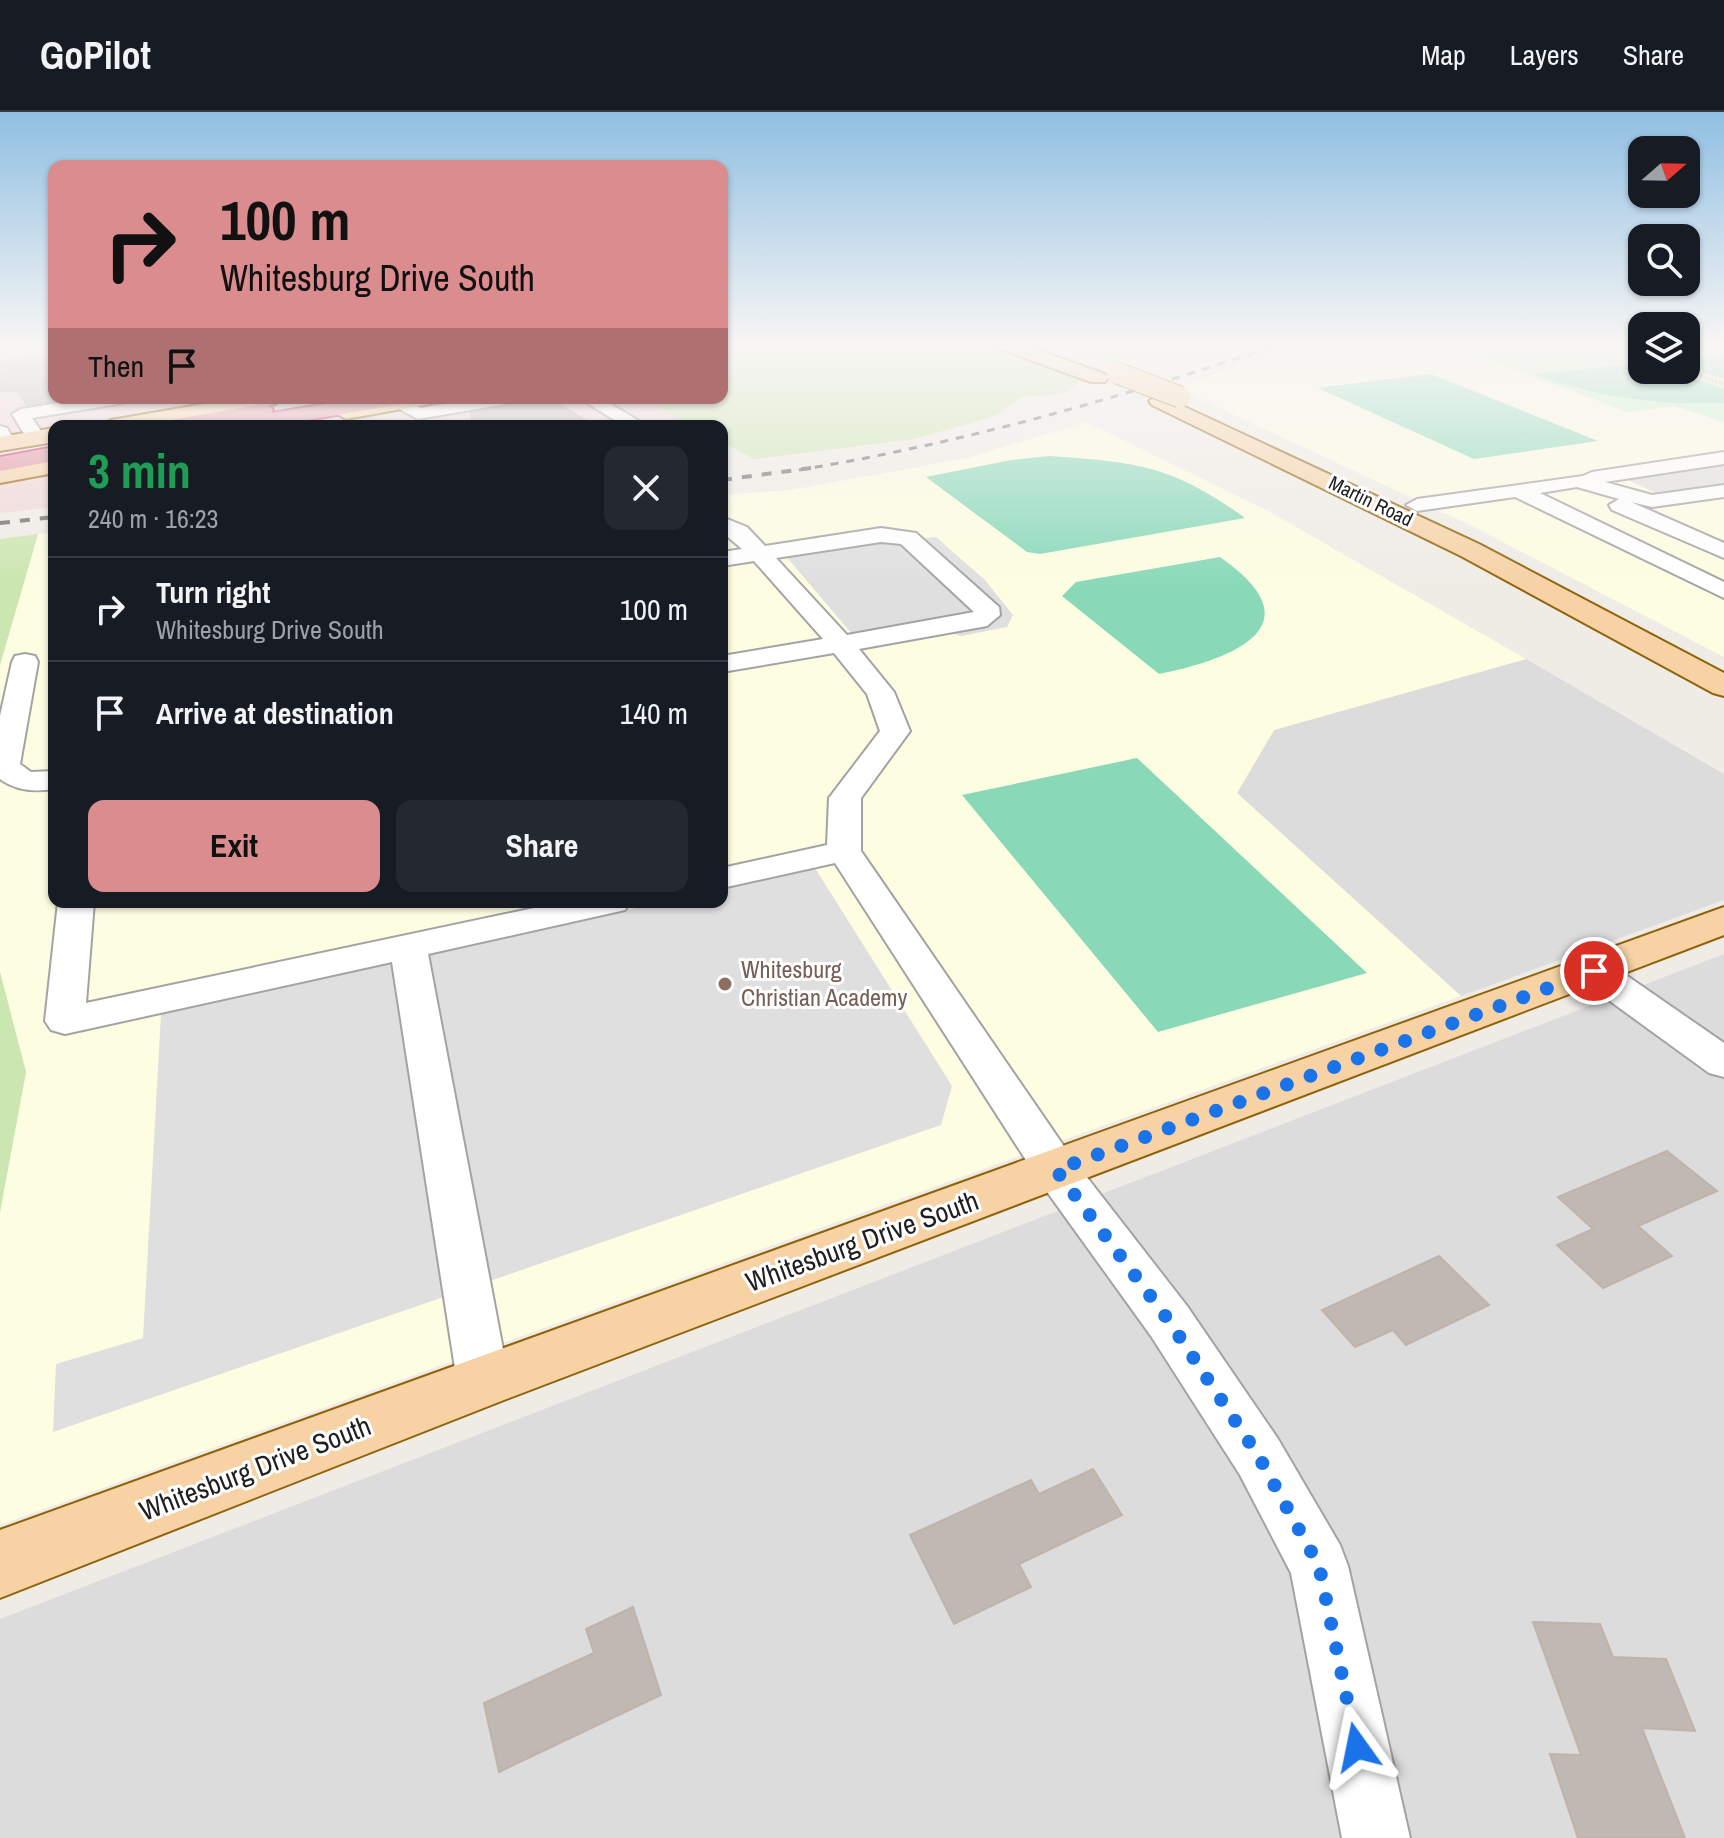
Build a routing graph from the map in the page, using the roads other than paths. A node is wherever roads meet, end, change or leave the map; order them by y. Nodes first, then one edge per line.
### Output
1 (33, 426) edge
2 (1223, 426) edge
3 (1232, 426) edge
4 (48, 440) edge
5 (1696, 444) dead end
6 (1, 448) edge
7 (48, 453) edge
8 (1724, 456) edge
9 (48, 467) edge
10 (0, 476) edge
11 (1573, 481) junction
12 (1518, 490) junction
13 (1724, 491) edge
14 (1417, 505) junction
15 (728, 527) edge
16 (1724, 551) edge
17 (760, 553) junction
18 (728, 558) edge
19 (1724, 591) edge
20 (840, 643) junction
21 (26, 662) edge
22 (728, 663) edge
23 (1724, 663) edge
24 (1724, 686) edge
25 (48, 781) edge
26 (844, 851) junction
27 (728, 877) edge
28 (75, 908) edge
29 (585, 908) edge
30 (1724, 920) edge
31 (408, 947) junction
32 (1594, 971) junction
33 (1724, 1063) edge
34 (1056, 1170) junction
35 (483, 1381) junction
36 (0, 1564) edge
37 (1376, 1838) edge

1 - 4 street
2 - 24 main road, Martin Road
3 - 14 main road, Martin Road
4 - 6 highway
5 - 8 street
6 - 7 highway
8 - 11 street
9 - 10 main road
11 - 12 street
11 - 13 street
11 - 16 street
12 - 14 street
12 - 19 street
14 - 23 main road, Martin Road
15 - 17 street
17 - 18 street
17 - 20 street
17 - 20 street
20 - 22 street
20 - 26 street
21 - 25 street
26 - 27 street
26 - 34 street
28 - 31 street
29 - 31 street
30 - 32 main road, Whitesburg Drive South
31 - 35 street
32 - 33 street
32 - 34 main road, Whitesburg Drive South
34 - 35 main road, Whitesburg Drive South
34 - 37 street
35 - 36 main road, Whitesburg Drive South

